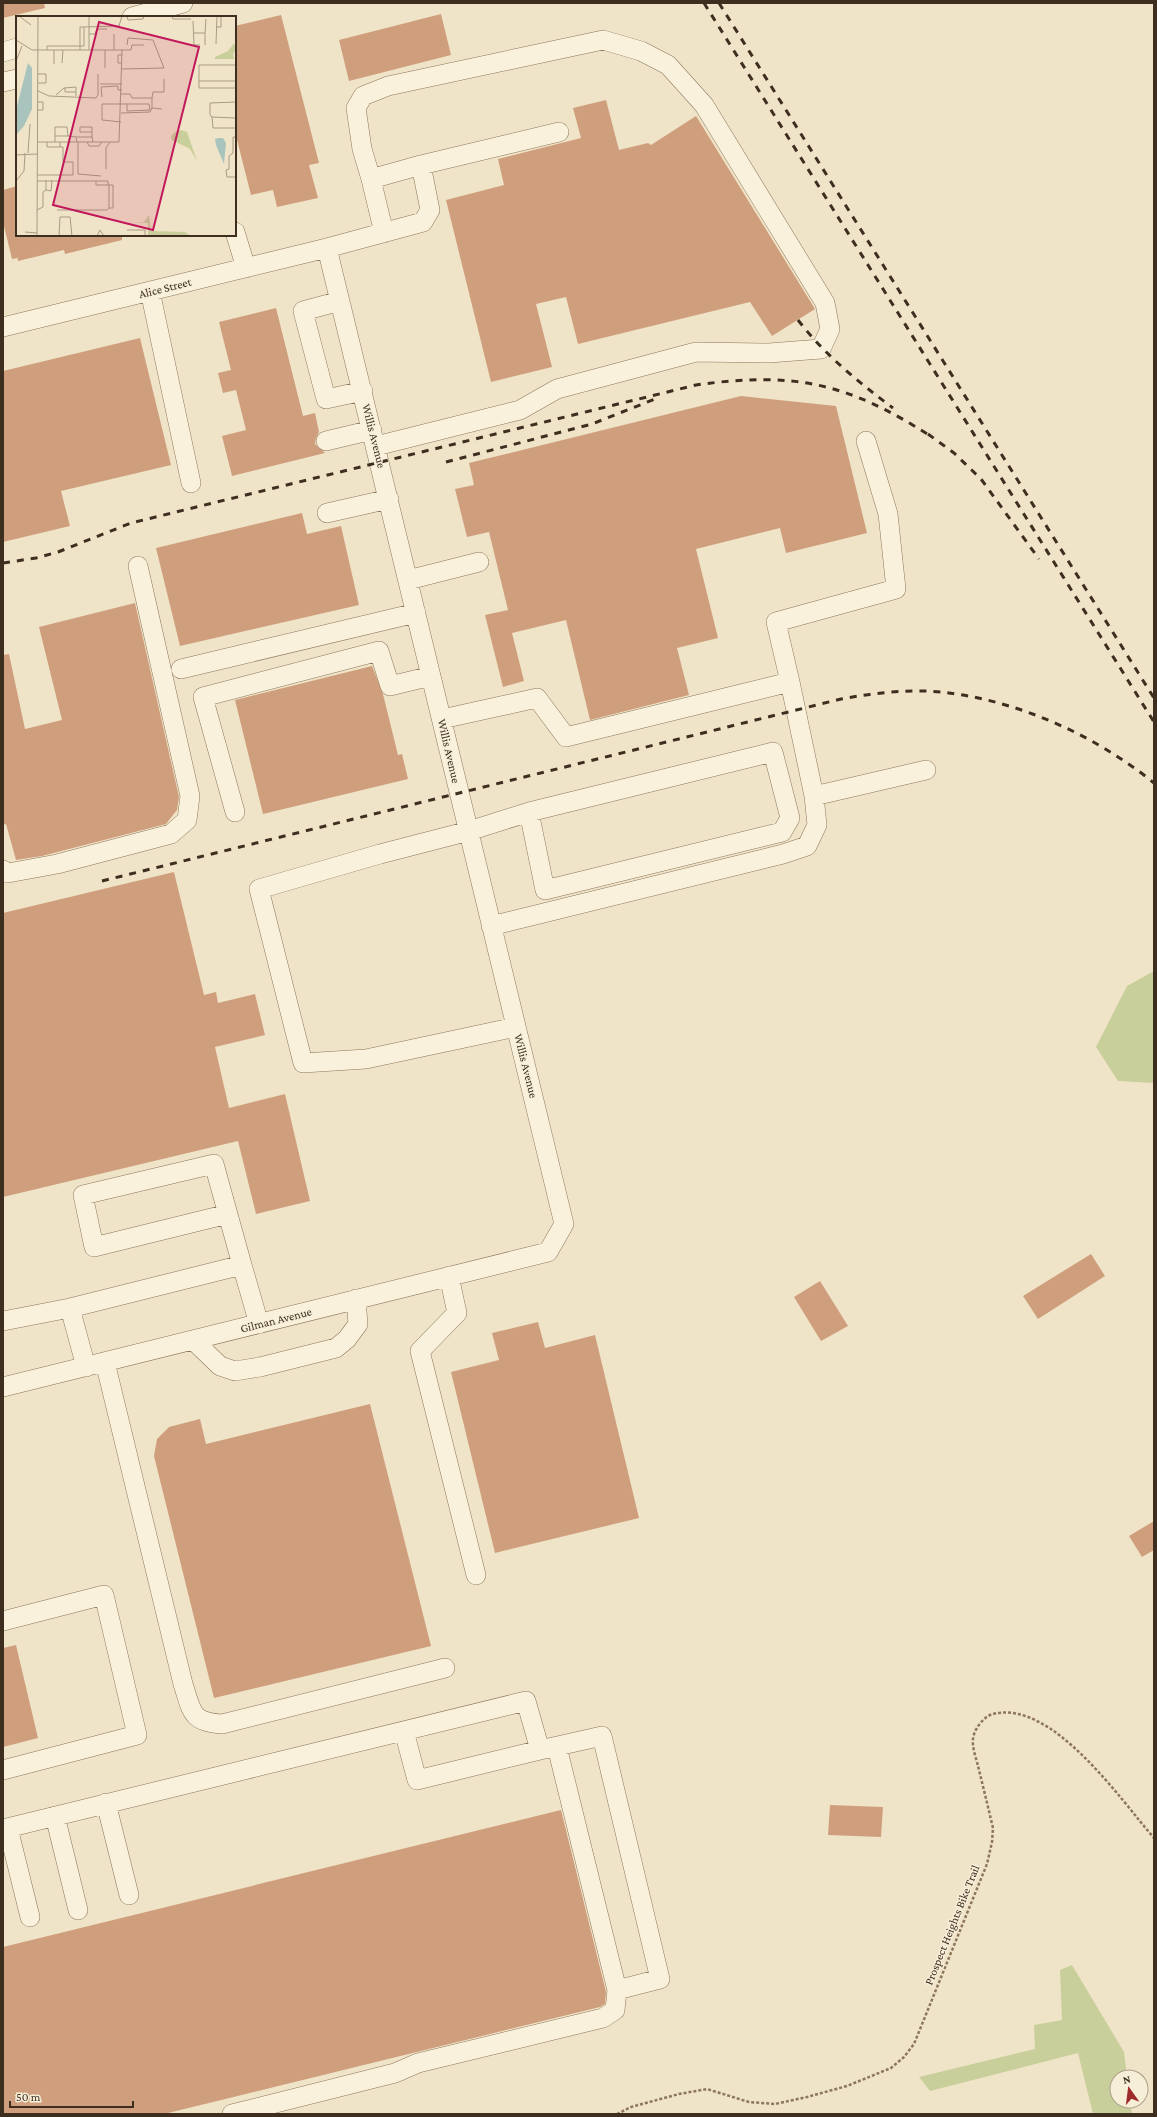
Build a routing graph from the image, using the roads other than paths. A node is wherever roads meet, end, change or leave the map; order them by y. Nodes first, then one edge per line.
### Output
1 (183, 3) edge
2 (136, 16) edge
3 (16, 48) edge
4 (3, 52) edge
5 (16, 79) edge
6 (3, 82) edge
7 (559, 132) dead end
8 (421, 165) junction
9 (371, 180) junction
10 (384, 233) junction
11 (236, 235) edge
12 (327, 248) junction
13 (246, 268) junction
14 (150, 291) junction
15 (340, 300) junction
16 (3, 327) edge
17 (363, 391) junction
18 (374, 438) junction
19 (326, 441) dead end
20 (866, 441) dead end
21 (191, 482) dead end
22 (389, 499) junction
23 (327, 513) dead end
24 (479, 562) dead end
25 (138, 566) dead end
26 (408, 580) junction
27 (416, 613) junction
28 (181, 669) dead end
29 (431, 676) junction
30 (790, 682) junction
31 (442, 719) junction
32 (926, 770) dead end
33 (814, 796) junction
34 (235, 812) dead end
35 (529, 812) junction
36 (469, 831) junction
37 (3, 870) edge
38 (492, 926) junction
39 (516, 1027) junction
40 (228, 1214) junction
41 (548, 1252) joint
42 (242, 1265) junction
43 (450, 1276) junction
44 (356, 1300) junction
45 (70, 1308) junction
46 (3, 1321) edge
47 (259, 1324) junction
48 (193, 1340) junction
49 (105, 1362) junction
50 (86, 1367) junction
51 (3, 1387) edge
52 (476, 1575) dead end
53 (3, 1621) edge
54 (445, 1668) dead end
55 (404, 1731) junction
56 (549, 1748) junction
57 (3, 1770) edge
58 (106, 1803) junction
59 (55, 1816) junction
60 (6, 1828) edge
61 (129, 1895) dead end
62 (78, 1910) dead end
63 (30, 1917) dead end
64 (617, 1990) junction
65 (232, 2114) edge

1 - 2 street
3 - 4 street
5 - 6 street
7 - 8 street
8 - 9 street
8 - 10 street, Alice Street
9 - 10 street
9 - 18 street
10 - 12 street, Alice Street
11 - 13 street
12 - 13 street, Alice Street
12 - 15 street, Willis Avenue
13 - 14 street, Alice Street
14 - 16 street, Alice Street
14 - 21 street
15 - 17 street, Willis Avenue
15 - 17 street
17 - 18 street, Willis Avenue
18 - 19 street
18 - 22 street, Willis Avenue
20 - 30 street
22 - 23 street
22 - 26 street, Willis Avenue
24 - 26 street
25 - 37 street
26 - 27 street, Willis Avenue
27 - 28 street
27 - 29 street, Willis Avenue
29 - 31 street, Willis Avenue
29 - 34 street
30 - 31 street
30 - 33 street
31 - 36 street, Willis Avenue
32 - 33 street
33 - 38 street
35 - 35 street
35 - 36 street
36 - 38 street, Willis Avenue
36 - 39 street
38 - 39 street, Willis Avenue
39 - 41 street, Willis Avenue
40 - 40 street
40 - 42 street
41 - 43 street, Gilman Avenue
42 - 45 street
42 - 47 street
43 - 44 street, Gilman Avenue
43 - 52 street
44 - 47 street, Gilman Avenue
44 - 48 street
45 - 46 street
45 - 50 street
47 - 48 street, Gilman Avenue
48 - 49 street, Gilman Avenue
49 - 50 street, Gilman Avenue
49 - 54 street
50 - 51 street, Gilman Avenue
53 - 57 street
55 - 56 street
55 - 56 street
55 - 58 street
56 - 64 street
56 - 64 street
58 - 59 street
58 - 61 street
59 - 60 street
59 - 62 street
60 - 63 street
64 - 65 street

